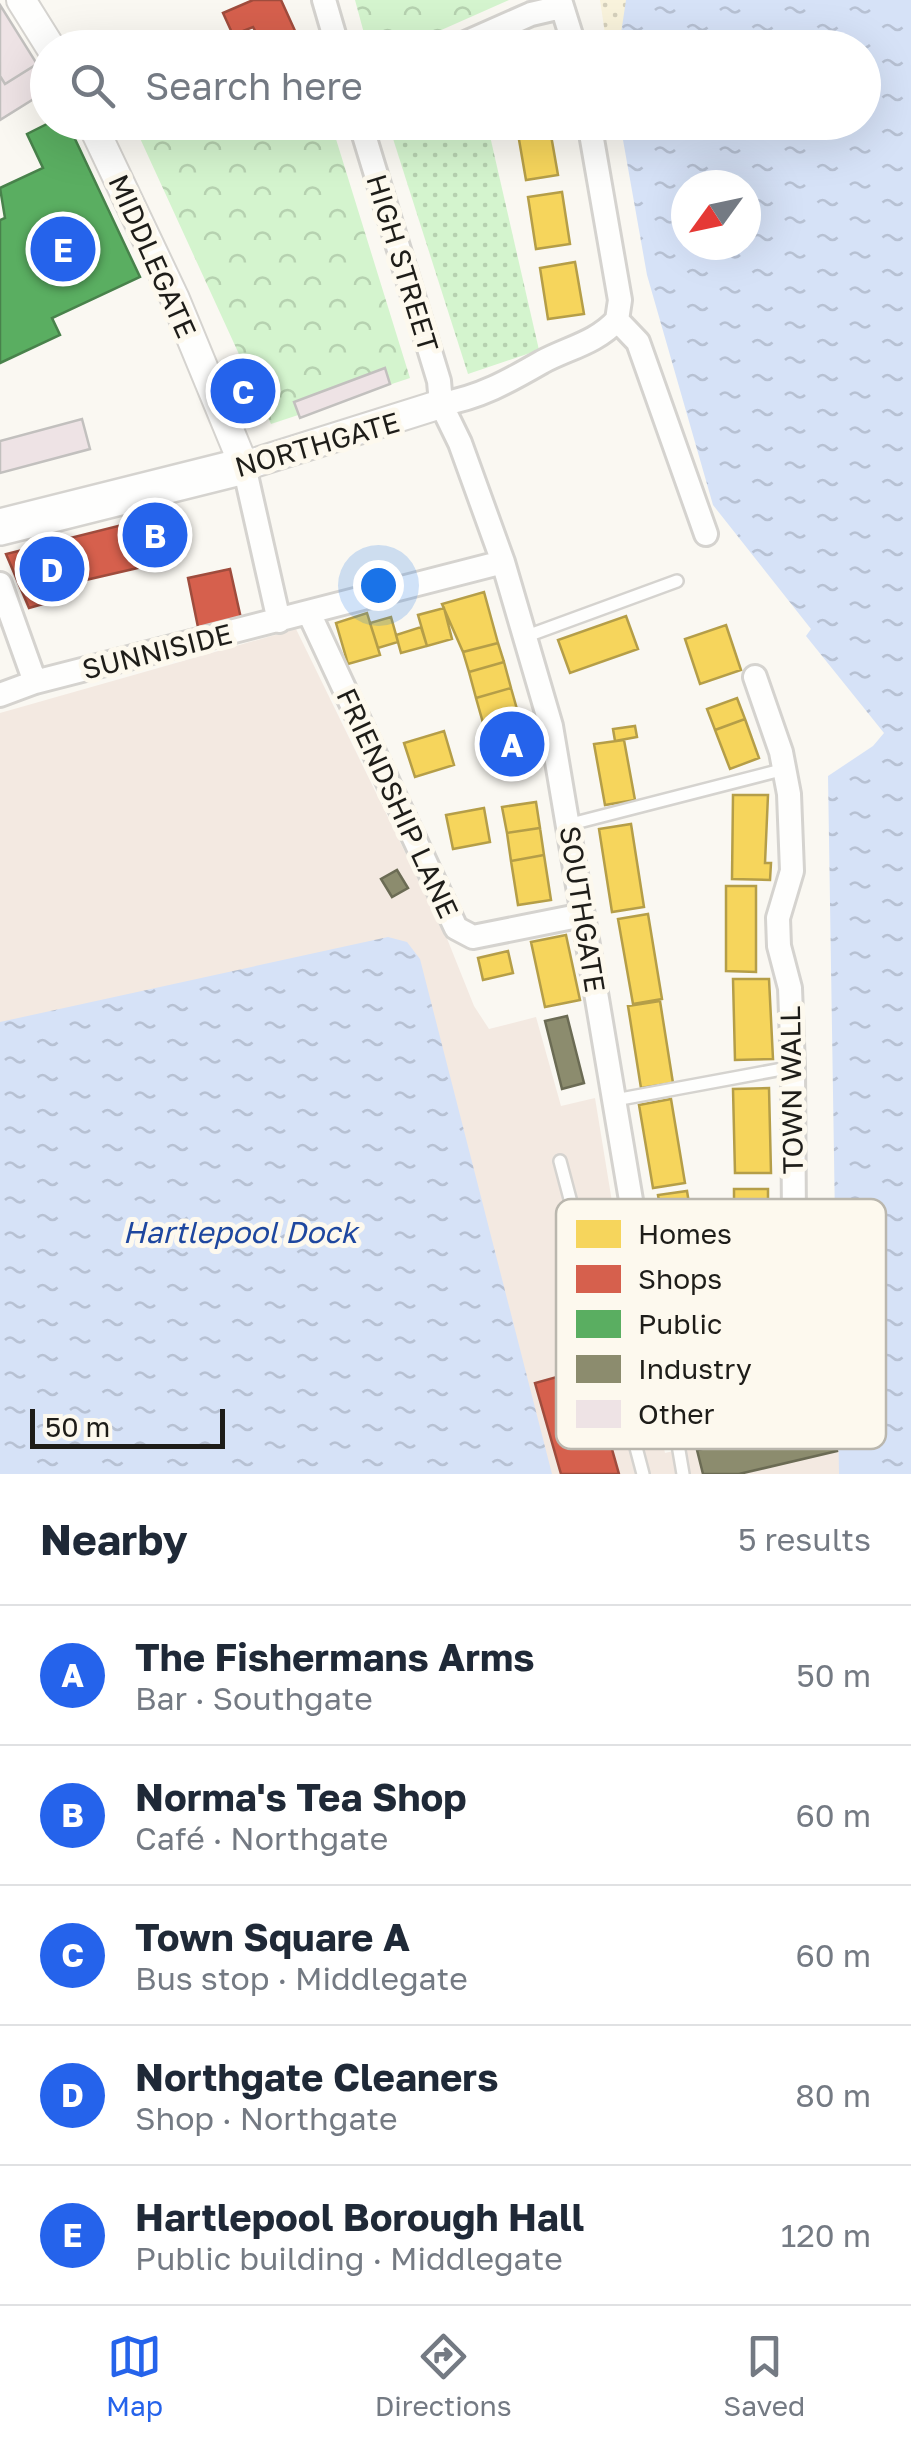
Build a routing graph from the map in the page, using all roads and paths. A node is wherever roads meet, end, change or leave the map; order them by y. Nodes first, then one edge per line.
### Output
1 (21, 0) edge
2 (324, 0) edge
3 (561, 3) edge
4 (40, 30) edge
5 (333, 30) edge
6 (497, 30) edge
7 (569, 30) edge
8 (100, 140) edge
9 (366, 140) edge
10 (592, 140) edge
11 (617, 320) junction
12 (440, 404) junction
13 (244, 466) junction
14 (0, 527) edge
15 (706, 534) dead end
16 (503, 562) junction
17 (677, 581) dead end
18 (0, 584) edge
19 (310, 614) junction
20 (279, 620) junction
21 (526, 636) junction
22 (754, 676) dead end
23 (35, 682) junction
24 (0, 695) edge
25 (786, 769) junction
26 (571, 824) junction
27 (584, 915) junction
28 (792, 1067) junction
29 (614, 1100) junction
30 (560, 1161) dead end
31 (570, 1199) edge
32 (632, 1199) edge
33 (793, 1199) edge
34 (636, 1449) edge
35 (678, 1449) edge
36 (643, 1474) edge
37 (682, 1474) edge

1 - 4 street
2 - 5 street
3 - 6 street
3 - 7 street
8 - 13 street, MIDDLEGATE
9 - 12 street, HIGH STREET
10 - 11 street
11 - 12 street, NORTHGATE
11 - 15 street
12 - 13 street, NORTHGATE
12 - 16 street, SOUTHGATE
13 - 14 main road, NORTHGATE
13 - 20 street, MIDDLEGATE
16 - 19 street, SUNNISIDE
16 - 21 street, SOUTHGATE
17 - 21 lane
18 - 23 street
19 - 20 street, SUNNISIDE
19 - 27 street, FRIENDSHIP LANE
20 - 23 street, SUNNISIDE
21 - 26 street, SOUTHGATE
22 - 25 street, TOWN WALL
23 - 24 street, SUNNISIDE
25 - 26 lane
25 - 28 street, TOWN WALL
26 - 27 street, SOUTHGATE
27 - 29 street, SOUTHGATE
28 - 29 lane
28 - 33 street, TOWN WALL
29 - 32 street, SOUTHGATE
30 - 31 lane
34 - 36 lane
35 - 37 lane

